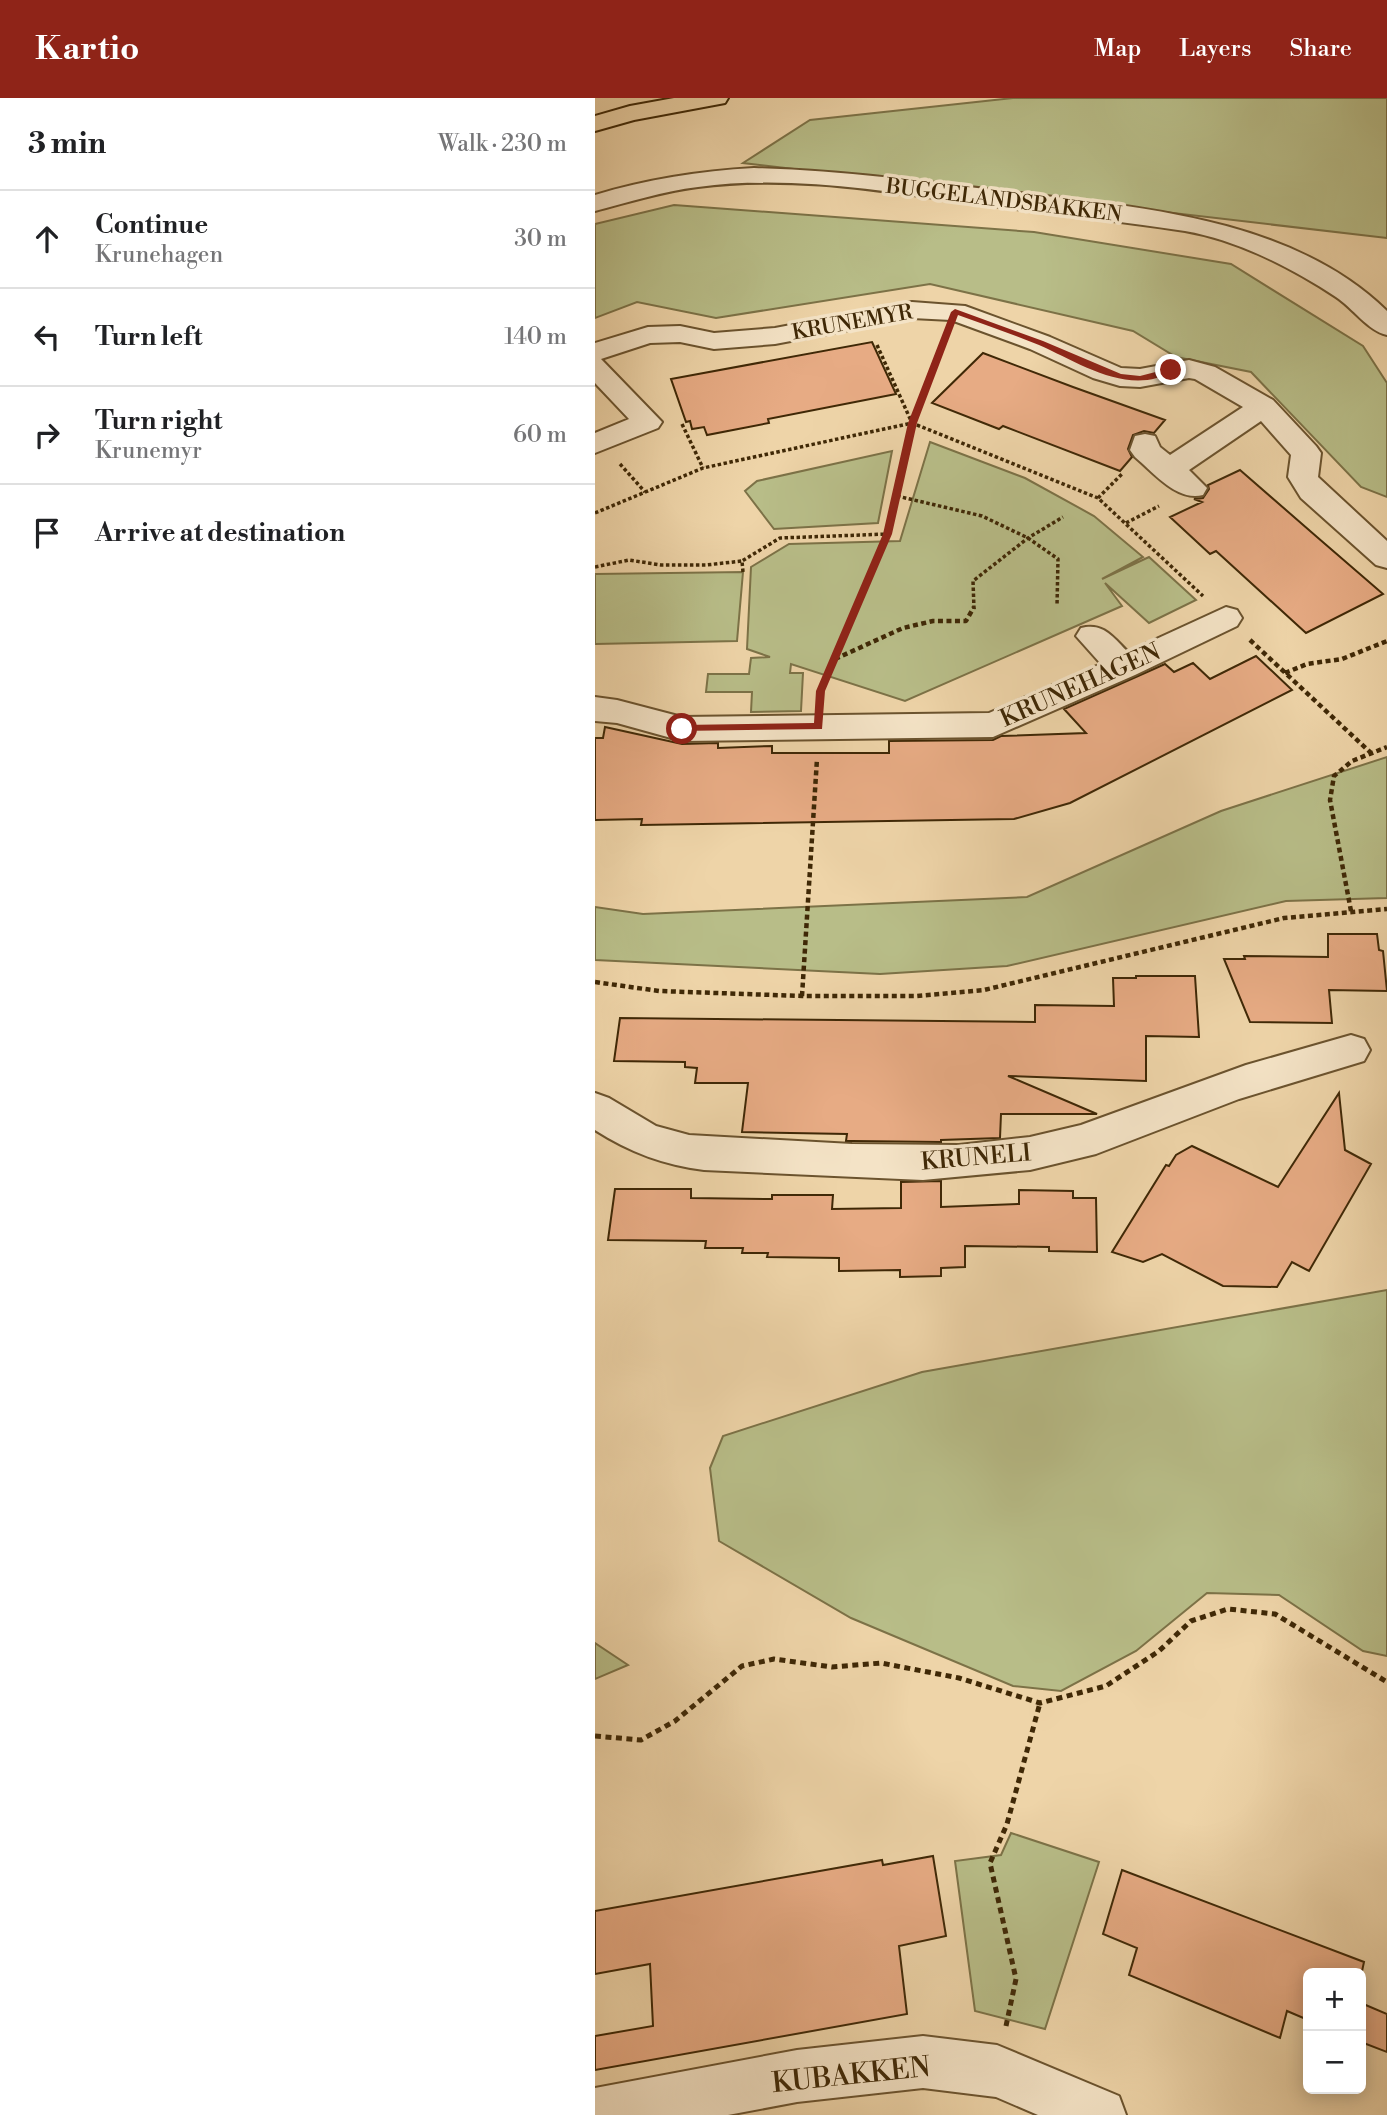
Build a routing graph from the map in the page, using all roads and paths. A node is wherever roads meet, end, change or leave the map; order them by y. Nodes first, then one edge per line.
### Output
1 (716, 98) edge
2 (595, 124) edge
3 (595, 202) edge
4 (1376, 303) edge
5 (955, 312) junction
6 (865, 319) junction
7 (1387, 327) edge
8 (595, 352) edge
9 (595, 366) edge
10 (1263, 406) junction
11 (676, 410) joint
12 (648, 422) junction
13 (912, 423) junction
14 (1145, 443) dead end
15 (595, 444) edge
16 (703, 468) junction
17 (1169, 470) junction
18 (1192, 488) dead end
19 (897, 496) junction
20 (595, 513) edge
21 (1063, 517) dead end
22 (888, 534) junction
23 (1028, 538) junction
24 (1387, 558) edge
25 (742, 561) junction
26 (595, 567) edge
27 (743, 572) dead end
28 (1057, 606) dead end
29 (1226, 618) junction
30 (1092, 636) dead end
31 (1387, 641) edge
32 (834, 659) junction
33 (1124, 667) junction
34 (1286, 673) junction
35 (595, 709) edge
36 (818, 727) junction
37 (1387, 747) edge
38 (1371, 753) junction
39 (1387, 909) edge
40 (1351, 911) junction
41 (595, 982) edge
42 (802, 996) junction
43 (1352, 1050) dead end
44 (595, 1109) edge
45 (1387, 1682) edge
46 (1040, 1703) junction
47 (595, 1736) edge
48 (997, 2071) junction
49 (595, 2114) edge
50 (1100, 2115) edge

1 - 2 highway
3 - 4 street, BUGGELANDSBAKKEN
4 - 7 street, BUGGELANDSBAKKEN
5 - 6 street, KRUNEMYR
5 - 10 street, KRUNEMYR
5 - 13 path
6 - 8 street, KRUNEMYR
6 - 13 path
9 - 12 street
10 - 17 street
10 - 24 street, KRUNEMYR
11 - 12 street
11 - 16 path
12 - 15 street
13 - 16 path
13 - 19 path
13 - 29 path
14 - 17 street
16 - 20 path
17 - 18 street
19 - 22 path
19 - 23 path
21 - 23 path
22 - 25 path
22 - 32 path
23 - 28 path
23 - 32 path
25 - 26 path
25 - 27 path
29 - 33 street, KRUNEHAGEN
29 - 34 path
30 - 33 street
31 - 34 path
32 - 36 path
33 - 36 street, KRUNEHAGEN
34 - 38 path
35 - 36 street, KRUNEHAGEN
36 - 42 path
37 - 38 path
38 - 40 path
39 - 40 path
40 - 42 path
41 - 42 path
43 - 44 street, KRUNELI
45 - 46 path
46 - 47 path
46 - 48 path
48 - 49 street, KUBAKKEN
48 - 50 street, KUBAKKEN

